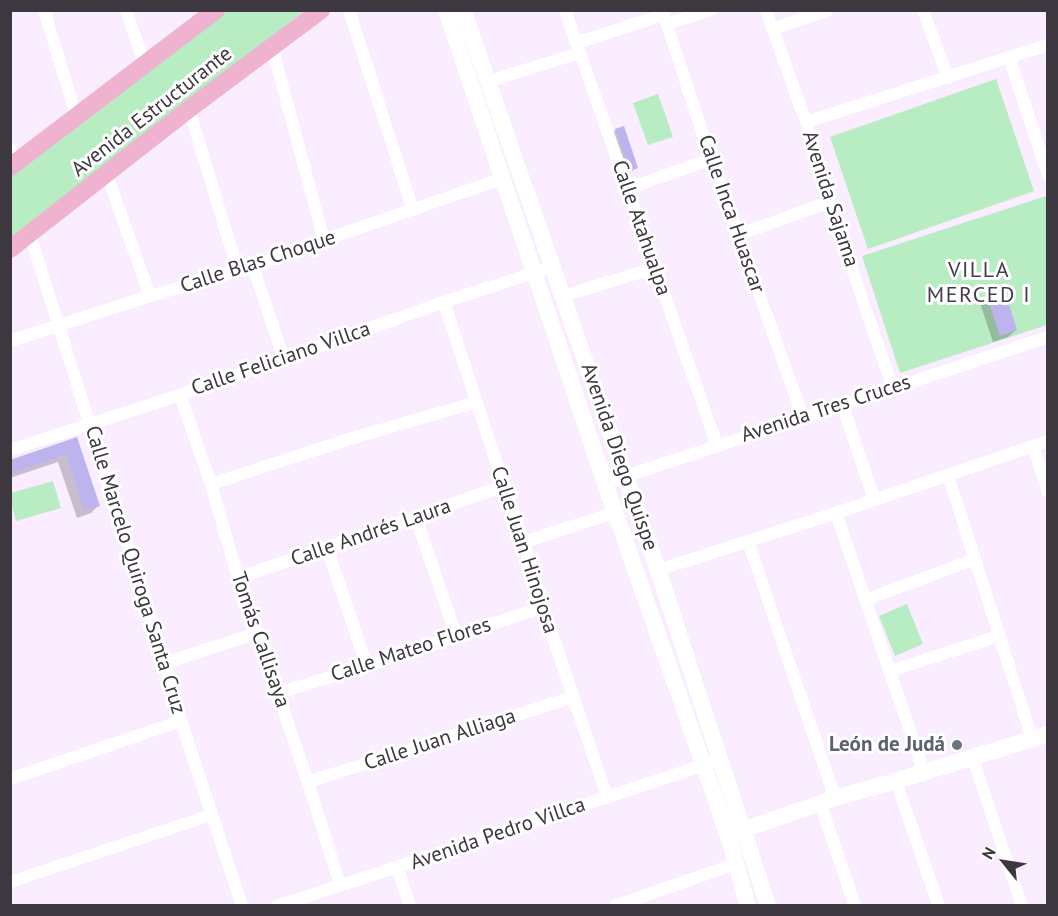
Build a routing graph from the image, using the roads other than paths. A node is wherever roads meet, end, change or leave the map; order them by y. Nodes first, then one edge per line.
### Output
1 (44, 10) edge
2 (126, 10) edge
3 (321, 10) edge
4 (350, 10) edge
5 (446, 10) edge
6 (463, 10) edge
7 (565, 10) edge
8 (711, 10) edge
9 (766, 10) edge
10 (828, 10) edge
11 (923, 10) edge
12 (210, 12) edge
13 (664, 16) edge
14 (773, 29) junction
15 (1047, 45) edge
16 (272, 47) junction
17 (578, 48) junction
18 (1009, 57) junction
19 (145, 65) junction
20 (948, 78) junction
21 (487, 82) junction
22 (189, 109) junction
23 (77, 118) junction
24 (806, 122) junction
25 (12, 159) edge
26 (711, 159) junction
27 (107, 175) junction
28 (1047, 175) edge
29 (504, 178) junction
30 (627, 189) junction
31 (829, 202) junction
32 (413, 210) junction
33 (30, 235) junction
34 (738, 235) junction
35 (324, 240) junction
36 (10, 249) edge
37 (253, 267) junction
38 (552, 267) junction
39 (655, 268) junction
40 (238, 271) junction
41 (535, 273) junction
42 (150, 296) junction
43 (563, 296) junction
44 (444, 302) junction
45 (58, 325) junction
46 (1047, 337) edge
47 (10, 341) edge
48 (284, 359) junction
49 (893, 388) junction
50 (180, 395) junction
51 (477, 402) junction
52 (842, 404) junction
53 (803, 417) junction
54 (90, 424) junction
55 (1047, 441) edge
56 (717, 445) junction
57 (1033, 446) junction
58 (10, 450) edge
59 (626, 476) junction
60 (948, 476) junction
61 (605, 483) junction
62 (211, 484) junction
63 (504, 486) junction
64 (1047, 491) edge
65 (874, 499) junction
66 (616, 512) junction
67 (837, 513) junction
68 (416, 518) junction
69 (748, 541) junction
70 (524, 542) junction
71 (327, 548) junction
72 (975, 559) junction
73 (658, 570) junction
74 (238, 578) junction
75 (865, 600) junction
76 (543, 607) junction
77 (257, 633) junction
78 (456, 635) junction
79 (999, 636) junction
80 (165, 663) junction
81 (367, 666) junction
82 (890, 671) junction
83 (278, 693) junction
84 (573, 697) junction
85 (181, 721) junction
86 (1040, 736) edge
87 (972, 756) junction
88 (720, 761) junction
89 (703, 764) junction
90 (924, 772) junction
91 (10, 779) edge
92 (896, 781) junction
93 (308, 782) junction
94 (607, 797) junction
95 (827, 800) junction
96 (211, 815) junction
97 (735, 832) junction
98 (735, 864) junction
99 (397, 867) junction
100 (10, 882) edge
101 (340, 885) junction
102 (242, 906) edge
103 (277, 906) edge
104 (410, 906) edge
105 (615, 906) edge
106 (748, 906) edge
107 (768, 906) edge
108 (855, 906) edge
109 (939, 906) edge
110 (1022, 906) edge

1 - 23 street
2 - 19 street
3 - 16 main road, Avenida Estructurante
4 - 32 street
5 - 29 street, Avenida Diego Quispe
6 - 21 street, Avenida Diego Quispe
7 - 17 street, Calle Atahualpa
8 - 13 street
9 - 14 street, Avenida Sajama
10 - 14 street
11 - 20 street
12 - 19 main road, Avenida Estructurante
13 - 17 street
13 - 26 street, Calle Inca Huascar
14 - 24 street, Avenida Sajama
15 - 18 street
16 - 22 main road, Avenida Estructurante
16 - 35 street
17 - 21 street
17 - 30 street, Calle Atahualpa
18 - 20 street
18 - 28 street
19 - 23 main road, Avenida Estructurante
20 - 24 street
21 - 38 street, Avenida Diego Quispe
22 - 27 main road, Avenida Estructurante
22 - 40 street
23 - 25 main road, Avenida Estructurante
24 - 31 street, Avenida Sajama
26 - 30 street
26 - 34 street, Calle Inca Huascar
27 - 33 main road, Avenida Estructurante
27 - 42 street
29 - 32 street, Calle Blas Choque
29 - 41 street, Avenida Diego Quispe
30 - 39 street, Calle Atahualpa
31 - 34 street
31 - 49 street, Avenida Sajama
32 - 35 street, Calle Blas Choque
33 - 36 main road, Avenida Estructurante
33 - 45 street, Calle Marcelo Quiroga Santa Cruz
34 - 53 street, Calle Inca Huascar
35 - 37 street, Calle Blas Choque
37 - 40 street, Calle Blas Choque
37 - 48 street
38 - 41 street, Calle Feliciano Villca
38 - 43 street, Avenida Diego Quispe
39 - 43 street
39 - 56 street, Calle Atahualpa
40 - 42 street, Calle Blas Choque
41 - 44 street, Calle Feliciano Villca
41 - 61 street, Avenida Diego Quispe
42 - 45 street, Calle Blas Choque
43 - 59 street, Avenida Diego Quispe
44 - 48 street, Calle Feliciano Villca
44 - 51 street, Calle Juan Hinojosa
45 - 47 street, Calle Blas Choque
45 - 54 street, Calle Marcelo Quiroga Santa Cruz
46 - 49 street, Avenida Tres Cruces
48 - 50 street, Calle Feliciano Villca
49 - 52 street, Avenida Tres Cruces
50 - 54 street, Calle Feliciano Villca
50 - 62 street, Tomás Callisaya
51 - 62 street
51 - 63 street, Calle Juan Hinojosa
52 - 53 street, Avenida Tres Cruces
52 - 65 street
53 - 56 street, Avenida Tres Cruces
54 - 58 street, Calle Feliciano Villca
54 - 80 street, Calle Marcelo Quiroga Santa Cruz
55 - 57 street
56 - 59 street, Avenida Tres Cruces
57 - 60 street
57 - 64 street
59 - 61 street, Avenida Tres Cruces
59 - 73 street, Avenida Diego Quispe
60 - 65 street
60 - 72 street
61 - 66 street, Avenida Diego Quispe
62 - 74 street, Tomás Callisaya
63 - 68 street, Calle Andrés Laura
63 - 70 street, Calle Juan Hinojosa
65 - 67 street
66 - 70 street
66 - 89 street, Avenida Diego Quispe
67 - 69 street
67 - 75 street
68 - 71 street, Calle Andrés Laura
68 - 78 street
69 - 73 street
69 - 95 street
70 - 76 street, Calle Juan Hinojosa
71 - 74 street, Calle Andrés Laura
71 - 81 street
72 - 75 street
72 - 79 street
73 - 88 street, Avenida Diego Quispe
74 - 77 street, Tomás Callisaya
75 - 82 street
76 - 78 street, Calle Mateo Flores
76 - 84 street, Calle Juan Hinojosa
77 - 80 street
77 - 83 street, Tomás Callisaya
78 - 81 street, Calle Mateo Flores
79 - 82 street
79 - 86 street
80 - 85 street, Calle Marcelo Quiroga Santa Cruz
81 - 83 street, Calle Mateo Flores
82 - 90 street
83 - 93 street, Tomás Callisaya
84 - 93 street, Calle Juan Alliaga
84 - 94 street, Calle Juan Hinojosa
85 - 91 street
85 - 96 street, Calle Marcelo Quiroga Santa Cruz
86 - 87 street
87 - 90 street
87 - 110 street
88 - 89 street, Avenida Pedro Villca
88 - 97 street, Avenida Diego Quispe
89 - 94 street, Avenida Pedro Villca
89 - 97 street, Avenida Diego Quispe
90 - 92 street
92 - 95 street
92 - 109 street
93 - 101 street, Tomás Callisaya
94 - 99 street, Avenida Pedro Villca
95 - 97 street
95 - 108 street
96 - 100 street
96 - 102 street, Calle Marcelo Quiroga Santa Cruz
97 - 98 street, Avenida Diego Quispe
97 - 107 street, Avenida Diego Quispe
98 - 105 street
98 - 106 street, Avenida Diego Quispe
99 - 101 street, Avenida Pedro Villca
99 - 104 street
101 - 103 street, Avenida Pedro Villca

